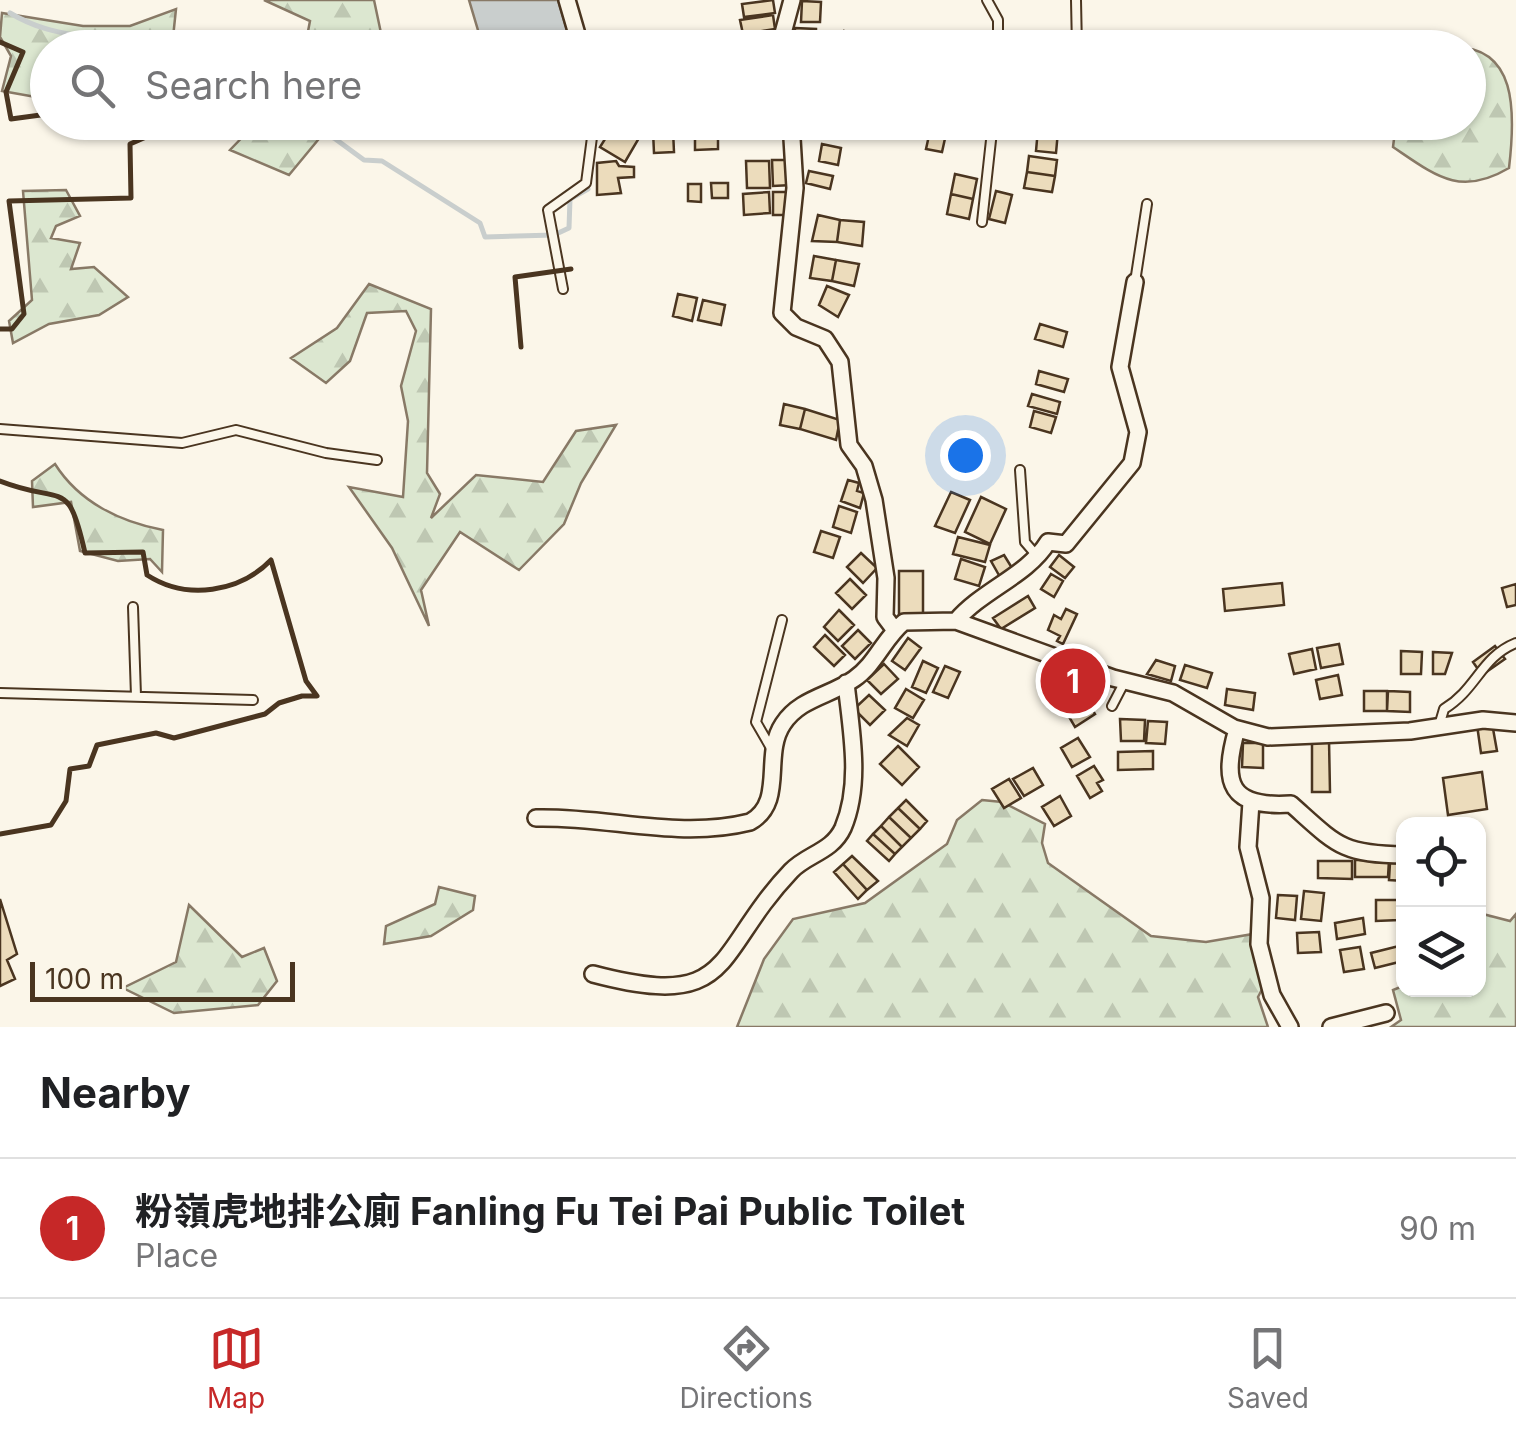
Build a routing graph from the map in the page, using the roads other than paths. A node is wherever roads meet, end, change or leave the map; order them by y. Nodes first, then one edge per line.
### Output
1 (566, 0) edge
2 (792, 0) edge
3 (988, 0) edge
4 (1076, 0) edge
5 (575, 30) edge
6 (784, 30) edge
7 (998, 30) edge
8 (1077, 30) edge
9 (592, 140) edge
10 (792, 140) edge
11 (992, 140) edge
12 (1147, 204) dead end
13 (982, 222) dead end
14 (1135, 282) joint
15 (563, 289) dead end
16 (0, 429) edge
17 (377, 460) dead end
18 (1020, 470) dead end
19 (1038, 558) junction
20 (132, 607) dead end
21 (782, 620) dead end
22 (956, 621) junction
23 (894, 629) junction
24 (1516, 644) edge
25 (1125, 681) junction
26 (846, 684) junction
27 (0, 692) edge
28 (136, 696) junction
29 (253, 700) dead end
30 (1112, 706) dead end
31 (1516, 722) edge
32 (1438, 726) junction
33 (1237, 729) junction
34 (773, 750) junction
35 (1251, 802) junction
36 (536, 818) dead end
37 (1396, 854) edge
38 (593, 974) dead end
39 (1386, 1013) dead end
40 (1290, 1027) edge
41 (1330, 1027) edge

1 - 5 street
2 - 6 street
3 - 7 lane
4 - 8 lane
9 - 15 lane
10 - 23 street
11 - 13 lane
12 - 14 lane
14 - 19 street
16 - 17 lane
18 - 19 lane
19 - 22 street
20 - 28 lane
21 - 34 lane
22 - 23 street
22 - 25 street
23 - 26 street
24 - 32 lane
25 - 30 lane
25 - 33 street
26 - 34 street
26 - 38 street
27 - 28 lane
28 - 29 lane
31 - 32 street
32 - 33 street
33 - 35 street
34 - 36 street
35 - 37 street
35 - 40 street
39 - 41 street

